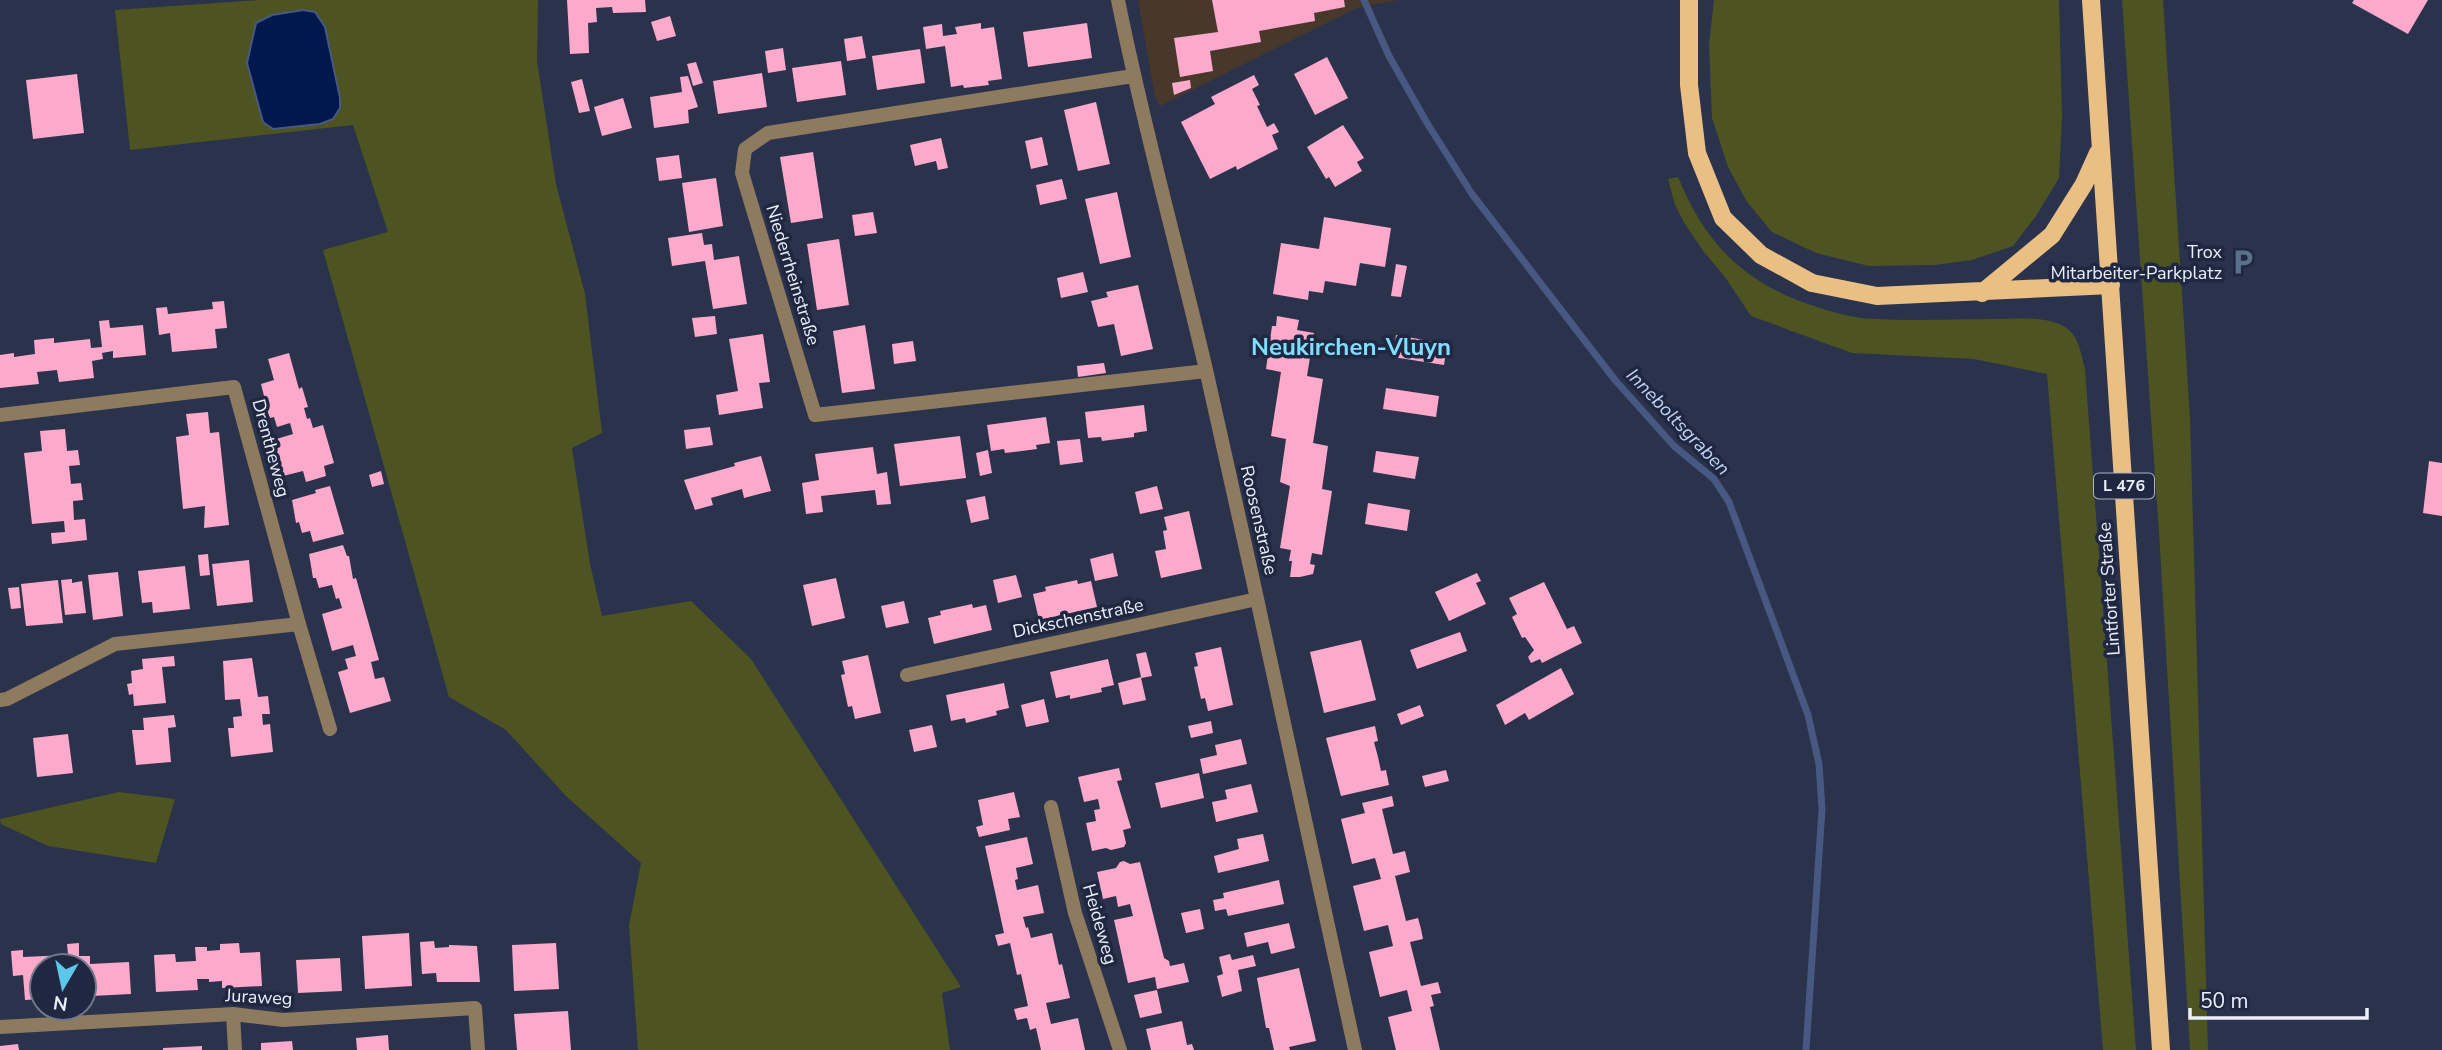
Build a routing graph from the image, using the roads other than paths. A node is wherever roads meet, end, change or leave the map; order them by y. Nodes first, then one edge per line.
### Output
1 (1118, 0) edge
2 (1689, 0) edge
3 (2091, 0) edge
4 (1133, 76) junction
5 (2100, 150) junction
6 (2111, 285) junction
7 (1982, 293) junction
8 (1206, 371) junction
9 (0, 415) edge
10 (1256, 598) junction
11 (299, 624) junction
12 (907, 675) dead end
13 (0, 700) edge
14 (330, 729) dead end
15 (1051, 807) dead end
16 (233, 1014) junction
17 (0, 1027) edge
18 (235, 1050) edge
19 (478, 1050) edge
20 (1120, 1050) edge
21 (1355, 1050) edge
22 (2161, 1050) edge

1 - 4 street, Roosenstraße
2 - 7 main road
3 - 5 main road, Lintforter Straße / L 476
4 - 8 street, Roosenstraße
4 - 8 street, Niederrheinstraße
5 - 6 main road, Lintforter Straße / L 476
5 - 7 main road
6 - 7 main road
6 - 22 main road, Lintforter Straße / L 476
8 - 10 street, Roosenstraße
9 - 11 street, Drentheweg
10 - 12 street, Dickschenstraße
10 - 21 street, Roosenstraße
11 - 13 street
11 - 14 street, Drentheweg
15 - 20 street, Heideweg
16 - 17 street, Juraweg
16 - 18 street
16 - 19 street, Juraweg

